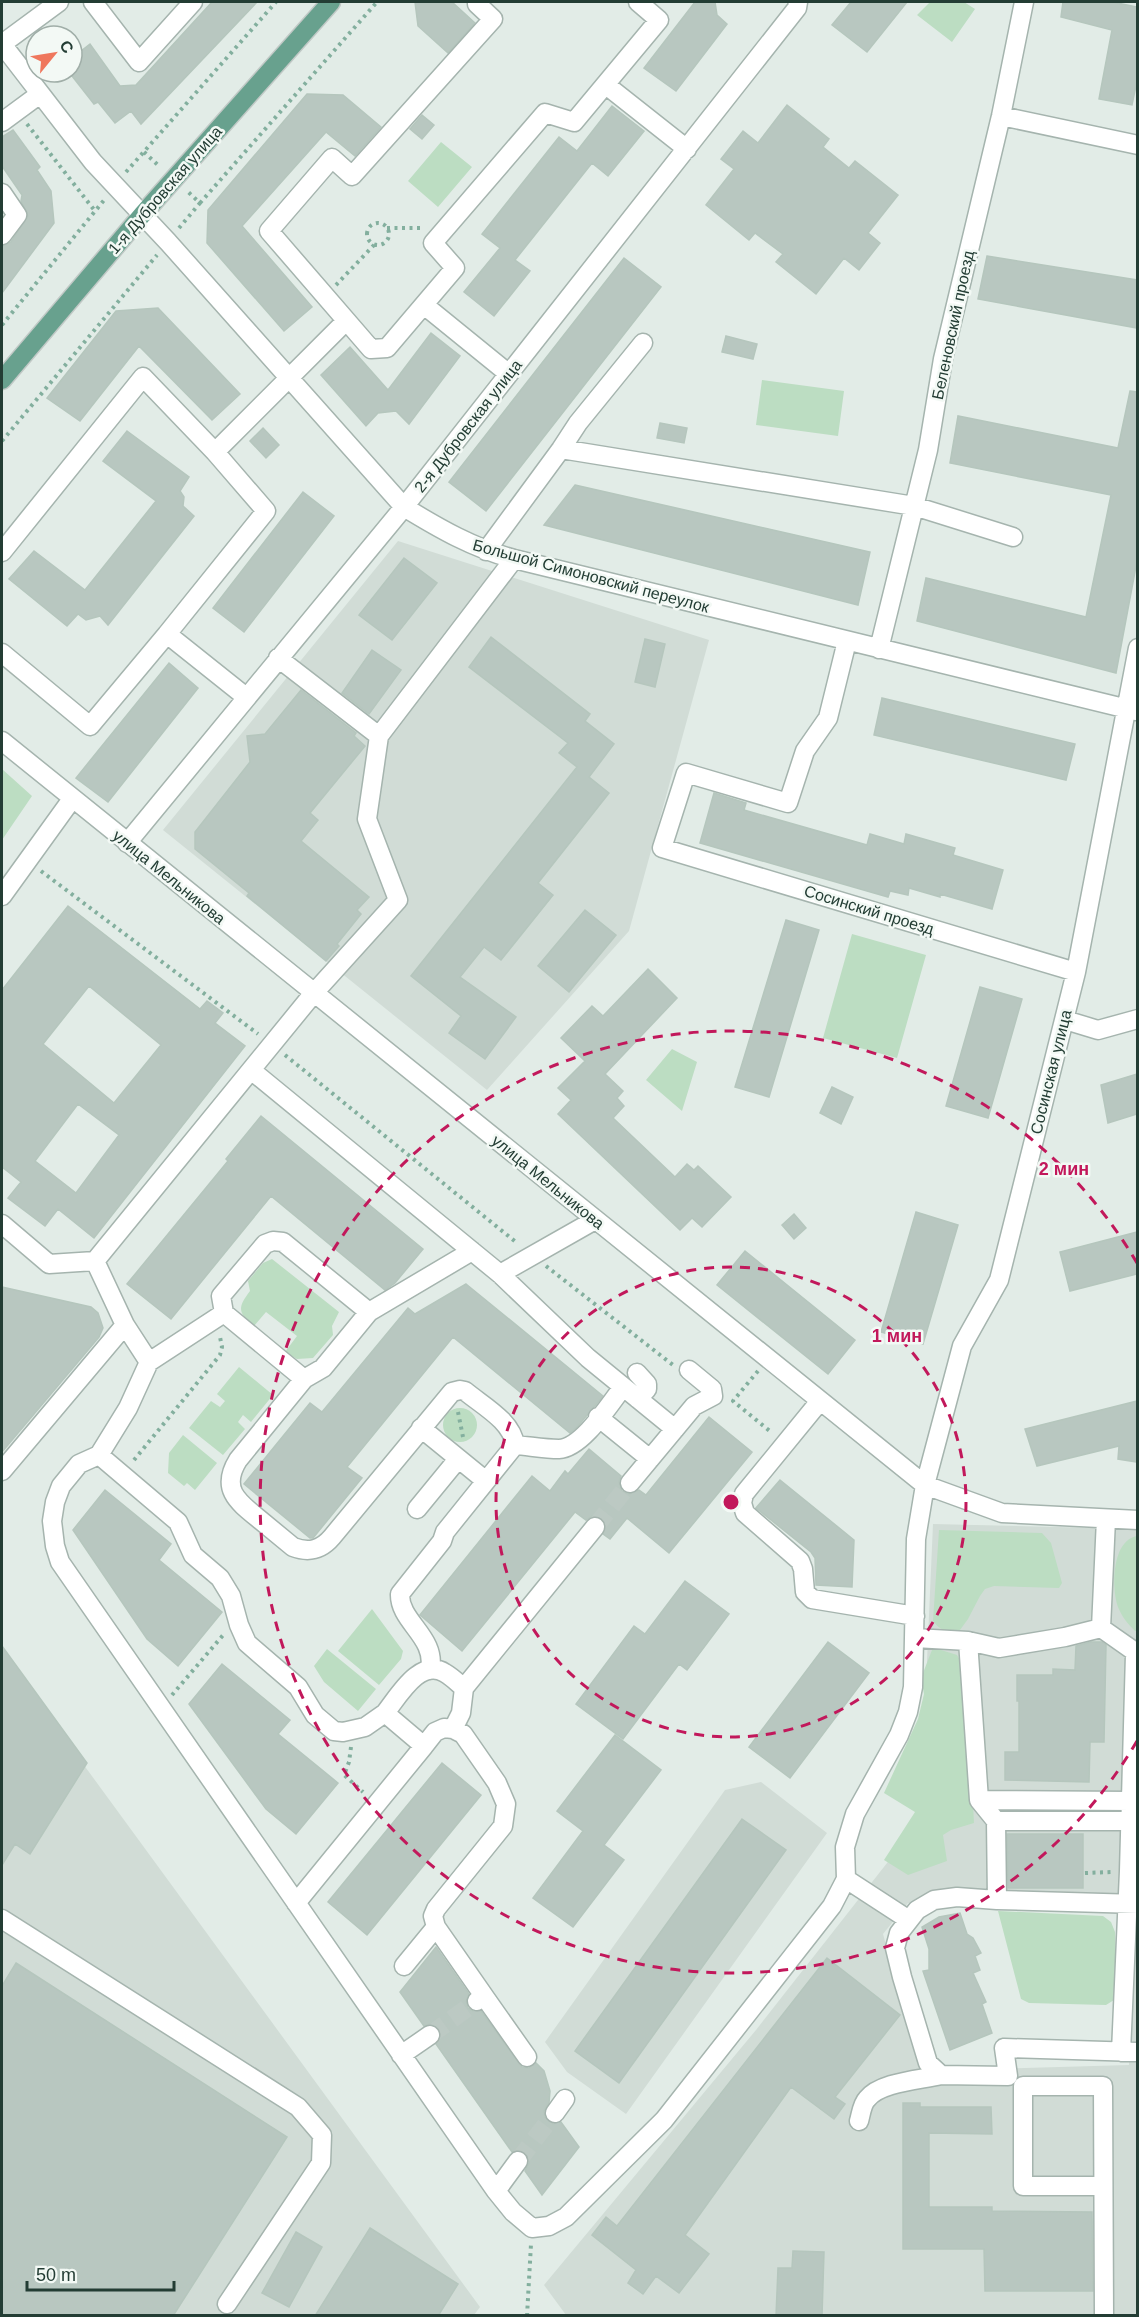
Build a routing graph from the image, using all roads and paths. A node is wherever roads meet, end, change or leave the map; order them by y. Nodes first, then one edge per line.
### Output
1 (59, 2) edge
2 (93, 2) edge
3 (193, 2) edge
4 (276, 2) edge
5 (330, 2) edge
6 (377, 2) edge
7 (480, 2) edge
8 (638, 2) edge
9 (1024, 2) edge
10 (795, 4) edge
11 (2, 44) edge
12 (606, 85) junction
13 (40, 94) junction
14 (9, 116) edge
15 (1001, 116) junction
16 (1137, 145) edge
17 (687, 149) junction
18 (144, 152) junction
19 (174, 179) junction
20 (115, 186) junction
21 (2, 193) edge
22 (200, 203) junction
23 (95, 211) junction
24 (142, 215) junction
25 (387, 228) junction
26 (446, 228) junction
27 (2, 235) edge
28 (168, 242) junction
29 (375, 244) junction
30 (325, 297) junction
31 (424, 305) junction
32 (346, 321) junction
33 (2, 325) edge
34 (643, 343) dead end
35 (509, 374) junction
36 (290, 378) junction
37 (2, 380) edge
38 (2, 441) edge
39 (561, 449) junction
40 (215, 452) junction
41 (914, 506) junction
42 (404, 507) junction
43 (1013, 537) dead end
44 (486, 551) junction
45 (2, 552) edge
46 (514, 559) junction
47 (167, 634) junction
48 (847, 641) junction
49 (1137, 648) edge
50 (879, 649) junction
51 (2, 653) edge
52 (278, 658) junction
53 (246, 697) junction
54 (1132, 710) edge
55 (379, 736) junction
56 (2, 741) edge
57 (72, 799) junction
58 (127, 843) junction
59 (28, 861) junction
60 (3, 890) edge
61 (1076, 972) junction
62 (314, 994) junction
63 (1137, 1019) edge
64 (1065, 1020) junction
65 (272, 1045) junction
66 (251, 1070) junction
67 (595, 1220) junction
68 (2, 1224) edge
69 (472, 1251) junction
70 (533, 1256) junction
71 (95, 1261) junction
72 (501, 1274) junction
73 (369, 1312) junction
74 (220, 1316) junction
75 (125, 1325) junction
76 (768, 1359) junction
77 (149, 1362) junction
78 (689, 1370) joint
79 (637, 1373) dead end
80 (304, 1379) junction
81 (623, 1387) junction
82 (454, 1391) junction
83 (638, 1400) junction
84 (820, 1401) junction
85 (598, 1417) junction
86 (422, 1428) junction
87 (675, 1429) junction
88 (784, 1444) junction
89 (515, 1445) junction
90 (99, 1455) junction
91 (650, 1460) junction
92 (463, 1463) junction
93 (2, 1471) edge
94 (122, 1475) junction
95 (486, 1481) junction
96 (630, 1483) tunnel mouth
97 (925, 1485) junction
98 (417, 1509) dead end
99 (1106, 1519) junction
100 (1137, 1520) edge
101 (595, 1527) tunnel mouth
102 (915, 1616) junction
103 (238, 1617) junction
104 (1101, 1628) junction
105 (915, 1638) junction
106 (968, 1641) junction
107 (1136, 1654) edge
108 (430, 1670) junction
109 (464, 1688) junction
110 (161, 1708) junction
111 (385, 1713) junction
112 (453, 1729) junction
113 (351, 1732) junction
114 (424, 1746) junction
115 (979, 1800) junction
116 (1131, 1801) junction
117 (378, 1803) junction
118 (996, 1821) junction
119 (1131, 1821) junction
120 (1129, 1871) junction
121 (1085, 1873) dead end
122 (846, 1879) junction
123 (997, 1900) junction
124 (296, 1903) junction
125 (1132, 1904) edge
126 (2, 1919) edge
127 (909, 1920) junction
128 (436, 1927) junction
129 (404, 1966) dead end
130 (430, 2035) tunnel mouth
131 (1129, 2052) edge
132 (401, 2055) junction
133 (527, 2057) dead end
134 (941, 2075) junction
135 (860, 2121) dead end
136 (518, 2161) tunnel mouth
137 (1103, 2186) junction
138 (496, 2191) junction
139 (532, 2228) junction
140 (227, 2304) dead end
141 (527, 2316) edge
142 (1104, 2316) edge

1 - 11 street
2 - 3 street
4 - 18 path
5 - 19 main road, 1-я Дубровская улица
6 - 22 path
7 - 30 street
8 - 12 street
9 - 15 street, Беленовский проезд
10 - 17 street, 2-я Дубровская улица
11 - 13 street, Большой Симоновский переулок
12 - 17 street
12 - 26 street
13 - 14 street
13 - 20 street, Большой Симоновский переулок
14 - 23 path
15 - 16 street
15 - 41 street, Беленовский проезд
17 - 35 street, 2-я Дубровская улица
18 - 19 path
18 - 20 path
19 - 22 path
19 - 24 main road, 1-я Дубровская улица
20 - 23 path
20 - 24 street, Большой Симоновский переулок
21 - 27 street
22 - 28 path
23 - 33 path
24 - 28 street, Большой Симоновский переулок
24 - 37 main road, 1-я Дубровская улица
25 - 26 path
25 - 29 path
25 - 29 path
26 - 31 street
28 - 36 street, Большой Симоновский переулок
28 - 38 path
29 - 30 path
30 - 32 street
31 - 32 street
31 - 35 street
32 - 36 street
34 - 39 street
35 - 42 street, 2-я Дубровская улица
36 - 40 street
36 - 42 street, Большой Симоновский переулок
39 - 41 street
39 - 44 street
40 - 45 street
40 - 47 street
41 - 43 street
41 - 50 street, Беленовский проезд
42 - 44 street, Большой Симоновский переулок
42 - 52 street, 2-я Дубровская улица
44 - 46 street, Большой Симоновский переулок
46 - 48 street, Большой Симоновский переулок
46 - 55 street
47 - 51 street
47 - 53 street
48 - 50 street, Большой Симоновский переулок
48 - 61 street, Сосинский проезд
49 - 54 street, Сосинская улица
50 - 54 street, Большой Симоновский переулок
52 - 53 street, 2-я Дубровская улица
52 - 55 street
53 - 58 street, 2-я Дубровская улица
54 - 61 street, Сосинская улица
55 - 62 street
56 - 57 street, улица Мельникова
57 - 58 street, улица Мельникова
57 - 59 street
58 - 62 street, улица Мельникова
59 - 60 street
59 - 65 path
61 - 64 street, Сосинская улица
62 - 65 street
62 - 67 street, улица Мельникова
63 - 64 street
64 - 97 street, Сосинская улица
65 - 66 street
65 - 70 path
66 - 69 street
66 - 71 street
67 - 70 street
67 - 76 street, улица Мельникова
68 - 71 street
69 - 72 street
69 - 73 street
70 - 72 street
70 - 78 path
71 - 75 street
72 - 81 street
73 - 74 street
73 - 80 street
74 - 77 street
74 - 80 street
74 - 94 path
75 - 77 street
75 - 93 street
76 - 84 street, улица Мельникова
76 - 88 path
77 - 90 street
78 - 87 street
79 - 83 street
80 - 86 street
81 - 83 street
81 - 85 street
82 - 86 street
82 - 89 street
82 - 92 path
83 - 87 street
84 - 88 street
84 - 97 street, улица Мельникова
85 - 89 street
85 - 91 street
86 - 92 street
87 - 91 street
88 - 102 street
89 - 95 street
90 - 94 street
90 - 110 street
91 - 96 street
92 - 95 street
92 - 98 street
94 - 103 street
95 - 108 street
97 - 99 street, улица Мельникова
97 - 102 street, Сосинская улица
99 - 100 street, улица Мельникова
99 - 104 street
101 - 109 street
102 - 105 street, Сосинская улица
103 - 110 path
103 - 113 street
104 - 106 street
104 - 107 street
105 - 106 street
105 - 122 street, Сосинская улица
106 - 115 street
107 - 116 street
108 - 109 street
108 - 111 street
109 - 112 street
110 - 124 street
111 - 113 street
111 - 114 street
112 - 114 street
112 - 128 street
113 - 117 path
114 - 117 street
115 - 116 street
115 - 118 street
116 - 119 street
117 - 124 street
118 - 119 street
118 - 123 street
119 - 120 street
120 - 121 path
120 - 125 street
122 - 127 street
122 - 139 street
123 - 125 street
123 - 127 street
124 - 132 street
125 - 131 street
126 - 140 street
127 - 134 street
128 - 129 street
128 - 133 street
130 - 132 street
131 - 134 street
132 - 138 street
134 - 135 street
136 - 138 street
137 - 137 street
137 - 142 street
138 - 139 street
139 - 141 path

